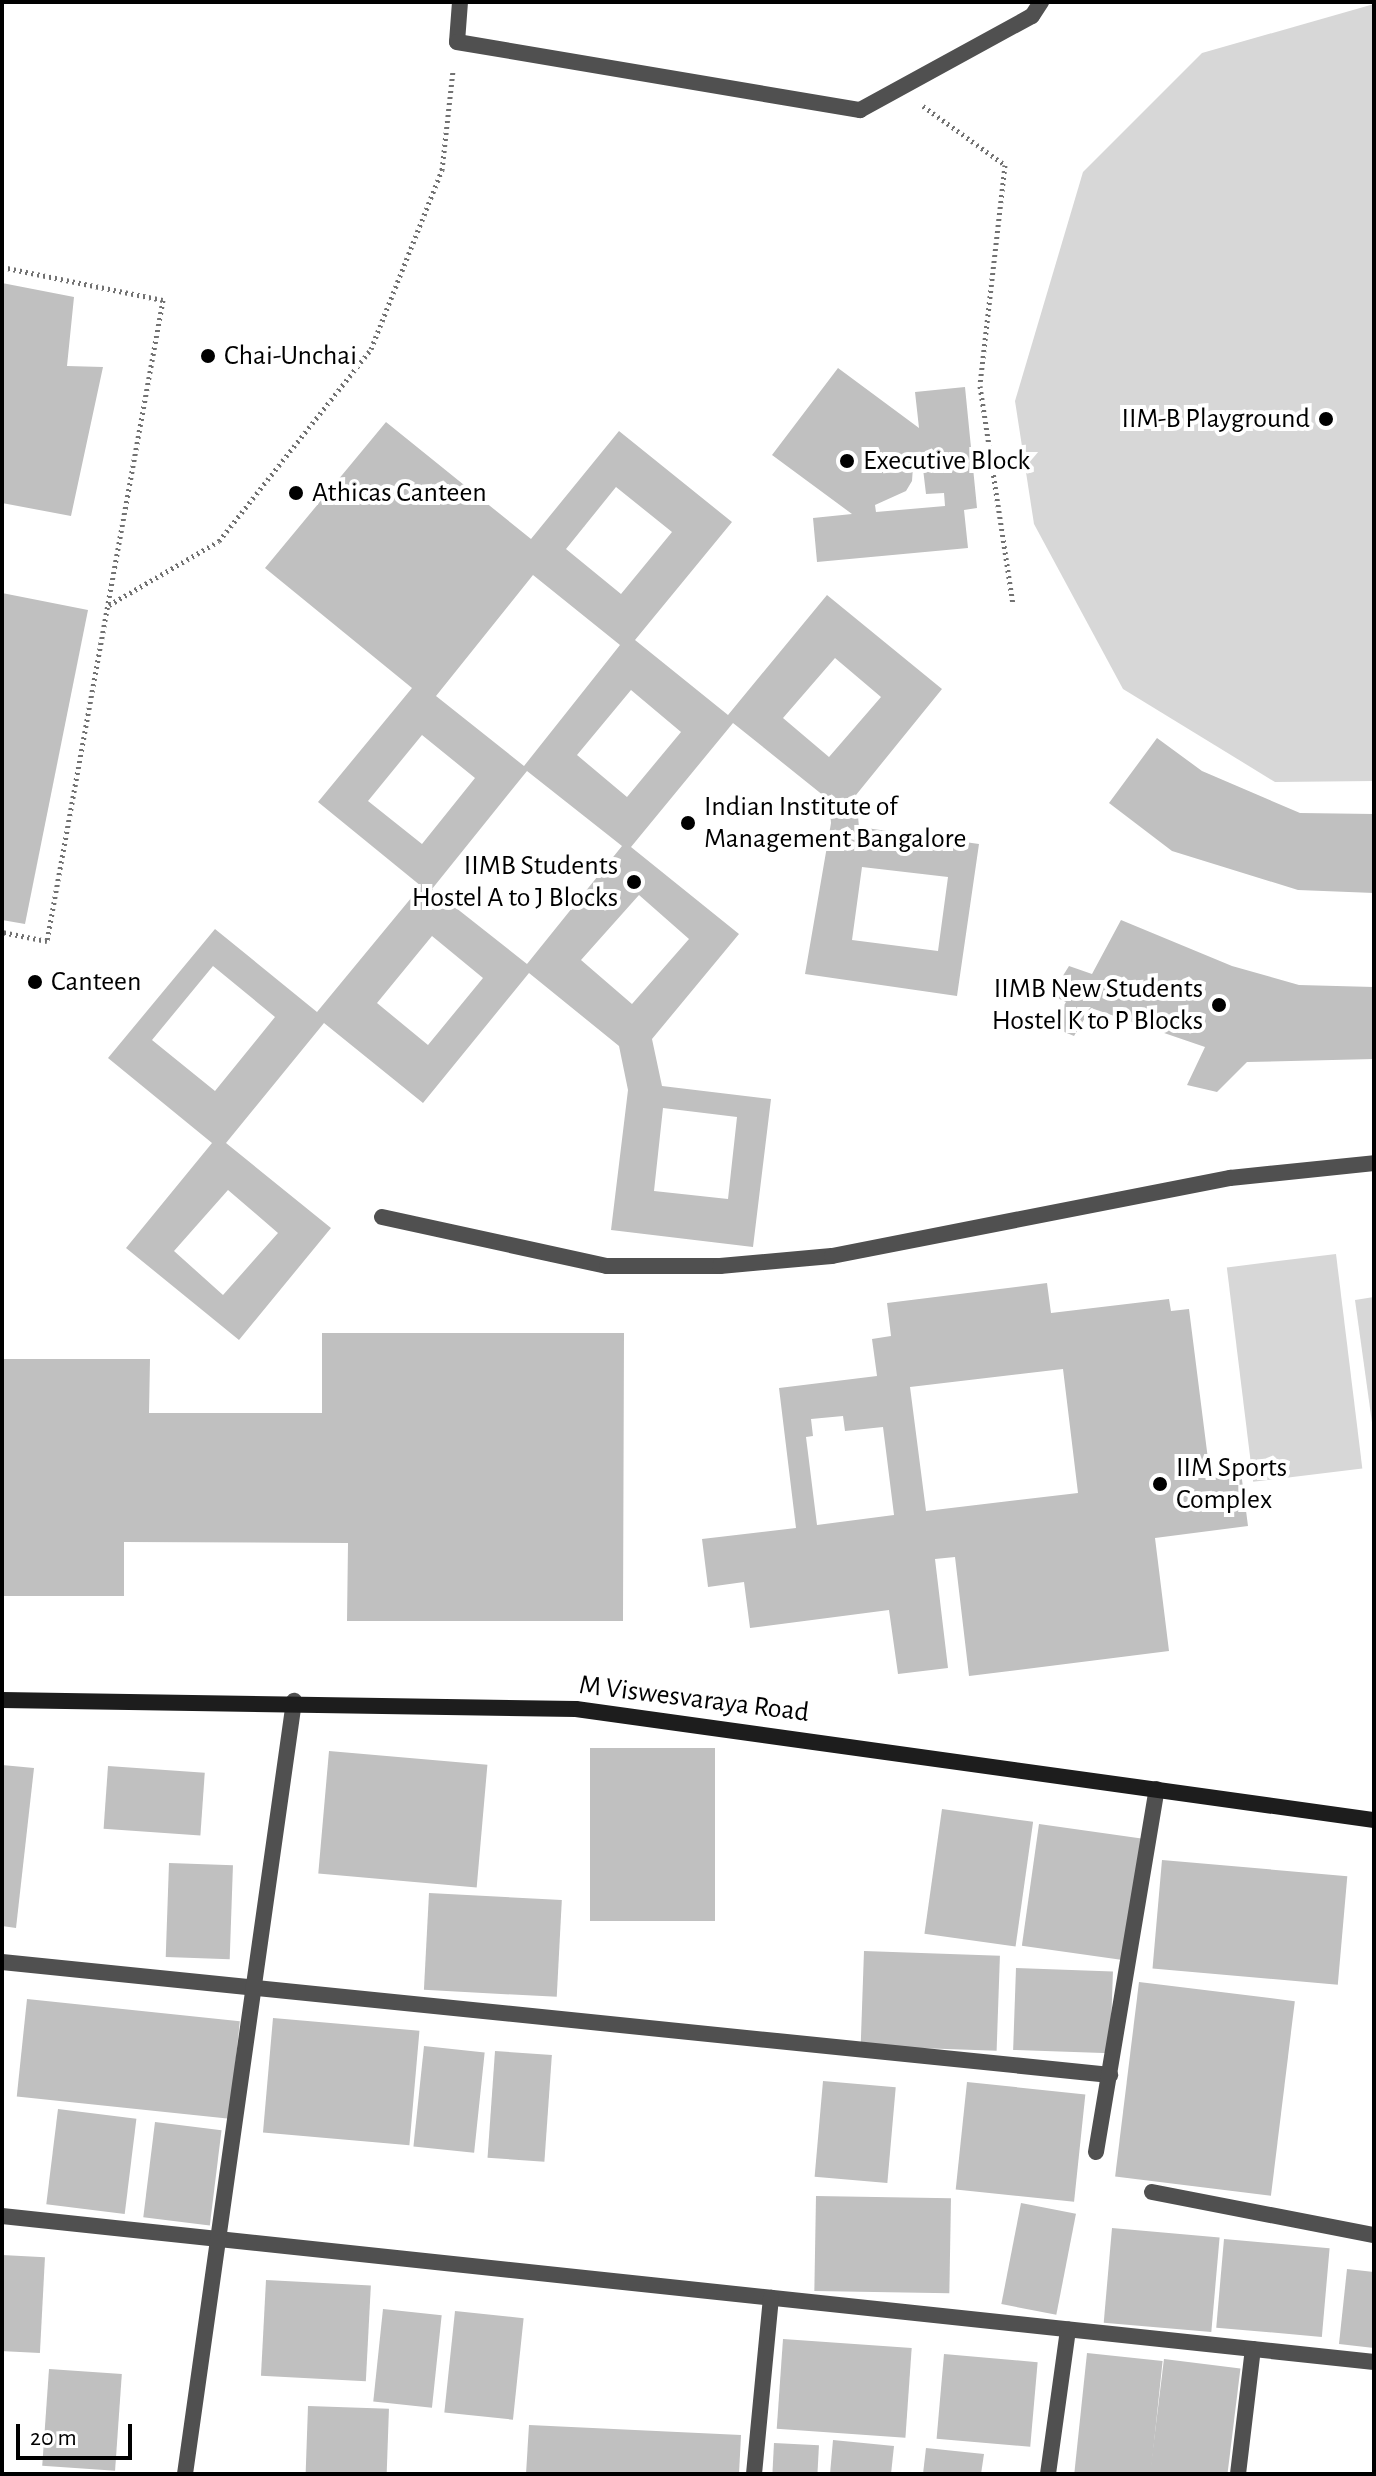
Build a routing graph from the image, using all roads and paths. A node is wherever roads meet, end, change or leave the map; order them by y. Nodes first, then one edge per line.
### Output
1 (460, 2) edge
2 (1041, 2) edge
3 (457, 42) junction
4 (900, 89) junction
5 (2, 267) edge
6 (1013, 604) dead end
7 (108, 605) junction
8 (2, 932) edge
9 (1374, 1163) edge
10 (382, 1217) dead end
11 (2, 1700) edge
12 (294, 1701) junction
13 (1157, 1789) junction
14 (1374, 1820) edge
15 (2, 1962) edge
16 (253, 1991) junction
17 (1110, 2075) junction
18 (1096, 2152) dead end
19 (1152, 2192) dead end
20 (2, 2216) edge
21 (1374, 2235) edge
22 (218, 2239) junction
23 (771, 2298) junction
24 (1068, 2329) junction
25 (1253, 2349) junction
26 (1374, 2362) edge
27 (185, 2474) edge
28 (754, 2474) edge
29 (1048, 2474) edge
30 (1238, 2474) edge

1 - 3 street
2 - 4 street
3 - 4 street
3 - 7 path
4 - 6 path
5 - 7 path
7 - 8 path
9 - 10 street
11 - 12 street, M Viswesvaraya Road
12 - 13 street, M Viswesvaraya Road
12 - 16 street
13 - 14 street, M Viswesvaraya Road
13 - 17 street
15 - 16 street
16 - 17 street
16 - 22 street
17 - 18 street
19 - 21 street
20 - 22 street
22 - 23 street
22 - 27 street
23 - 24 street
23 - 28 street
24 - 25 street
24 - 29 street
25 - 26 street
25 - 30 street

